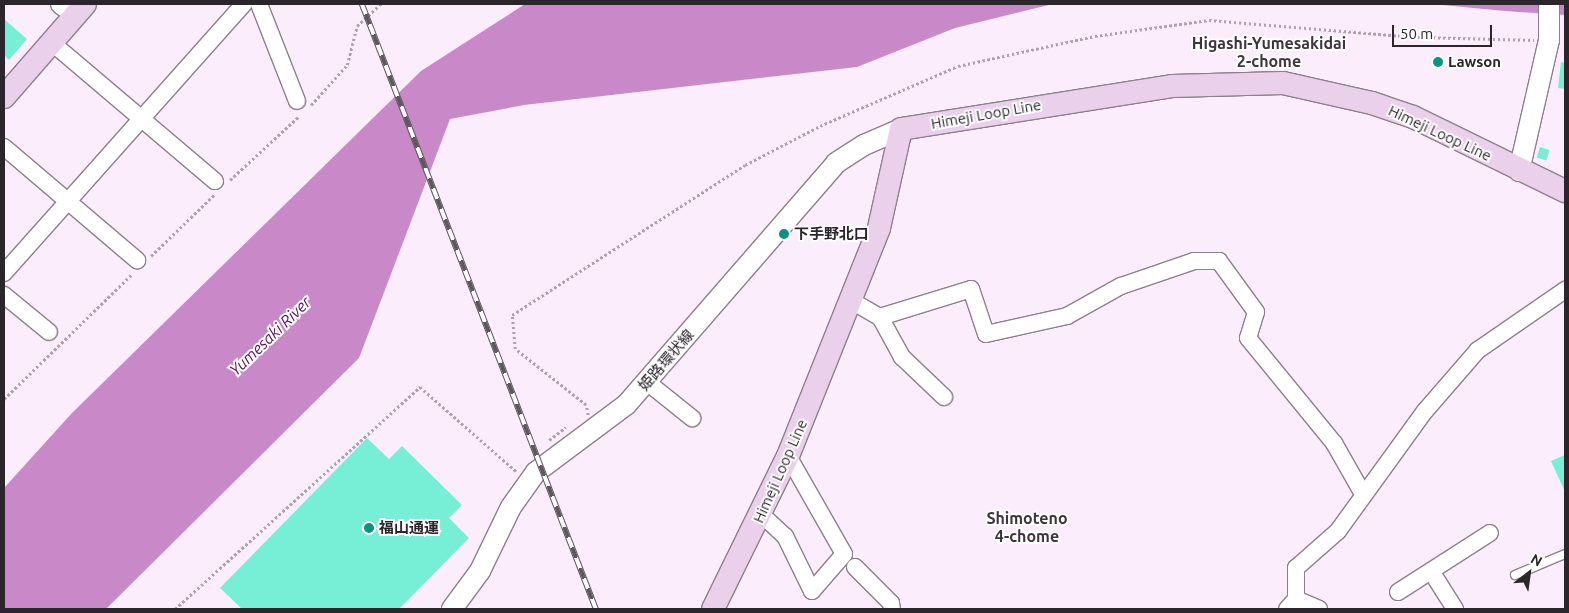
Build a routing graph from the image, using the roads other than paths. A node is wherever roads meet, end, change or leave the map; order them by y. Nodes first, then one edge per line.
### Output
1 (244, 4) edge
2 (259, 4) edge
3 (1549, 4) edge
4 (74, 7) edge
5 (51, 42) junction
6 (4, 96) edge
7 (303, 107) road end
8 (141, 119) junction
9 (901, 129) junction
10 (4, 146) edge
11 (1519, 170) junction
12 (215, 181) dead end
13 (1565, 191) edge
14 (68, 201) junction
15 (140, 263) road end
16 (4, 273) edge
17 (1565, 290) edge
18 (4, 295) edge
19 (850, 300) junction
20 (880, 317) junction
21 (49, 332) dead end
22 (647, 382) junction
23 (944, 397) dead end
24 (692, 418) dead end
25 (788, 456) junction
26 (1363, 494) junction
27 (761, 514) junction
28 (1490, 533) dead end
29 (1565, 554) edge
30 (855, 568) dead end
31 (1431, 570) junction
32 (1516, 575) dead end
33 (1398, 592) dead end
34 (1291, 604) edge
35 (452, 609) edge
36 (713, 609) edge
37 (892, 609) edge
38 (1320, 609) edge
39 (1454, 609) edge

1 - 8 street
2 - 7 street
3 - 11 street
4 - 5 main road
5 - 6 main road
5 - 8 street
8 - 12 street
8 - 14 street
9 - 11 main road, Himeji Loop Line
9 - 19 main road, Himeji Loop Line
9 - 22 street, 姫路環状線
10 - 14 street
11 - 13 main road, Himeji Loop Line
14 - 15 street
14 - 16 street
17 - 26 street
18 - 21 street
19 - 20 street
19 - 25 main road, Himeji Loop Line
20 - 23 street
20 - 26 street
22 - 24 street
22 - 35 street, 姫路環状線
25 - 27 main road, Himeji Loop Line
25 - 27 street
26 - 34 street
27 - 36 main road, Himeji Loop Line
28 - 31 street
29 - 32 lane
30 - 37 street
31 - 33 street
31 - 39 street
34 - 38 street

